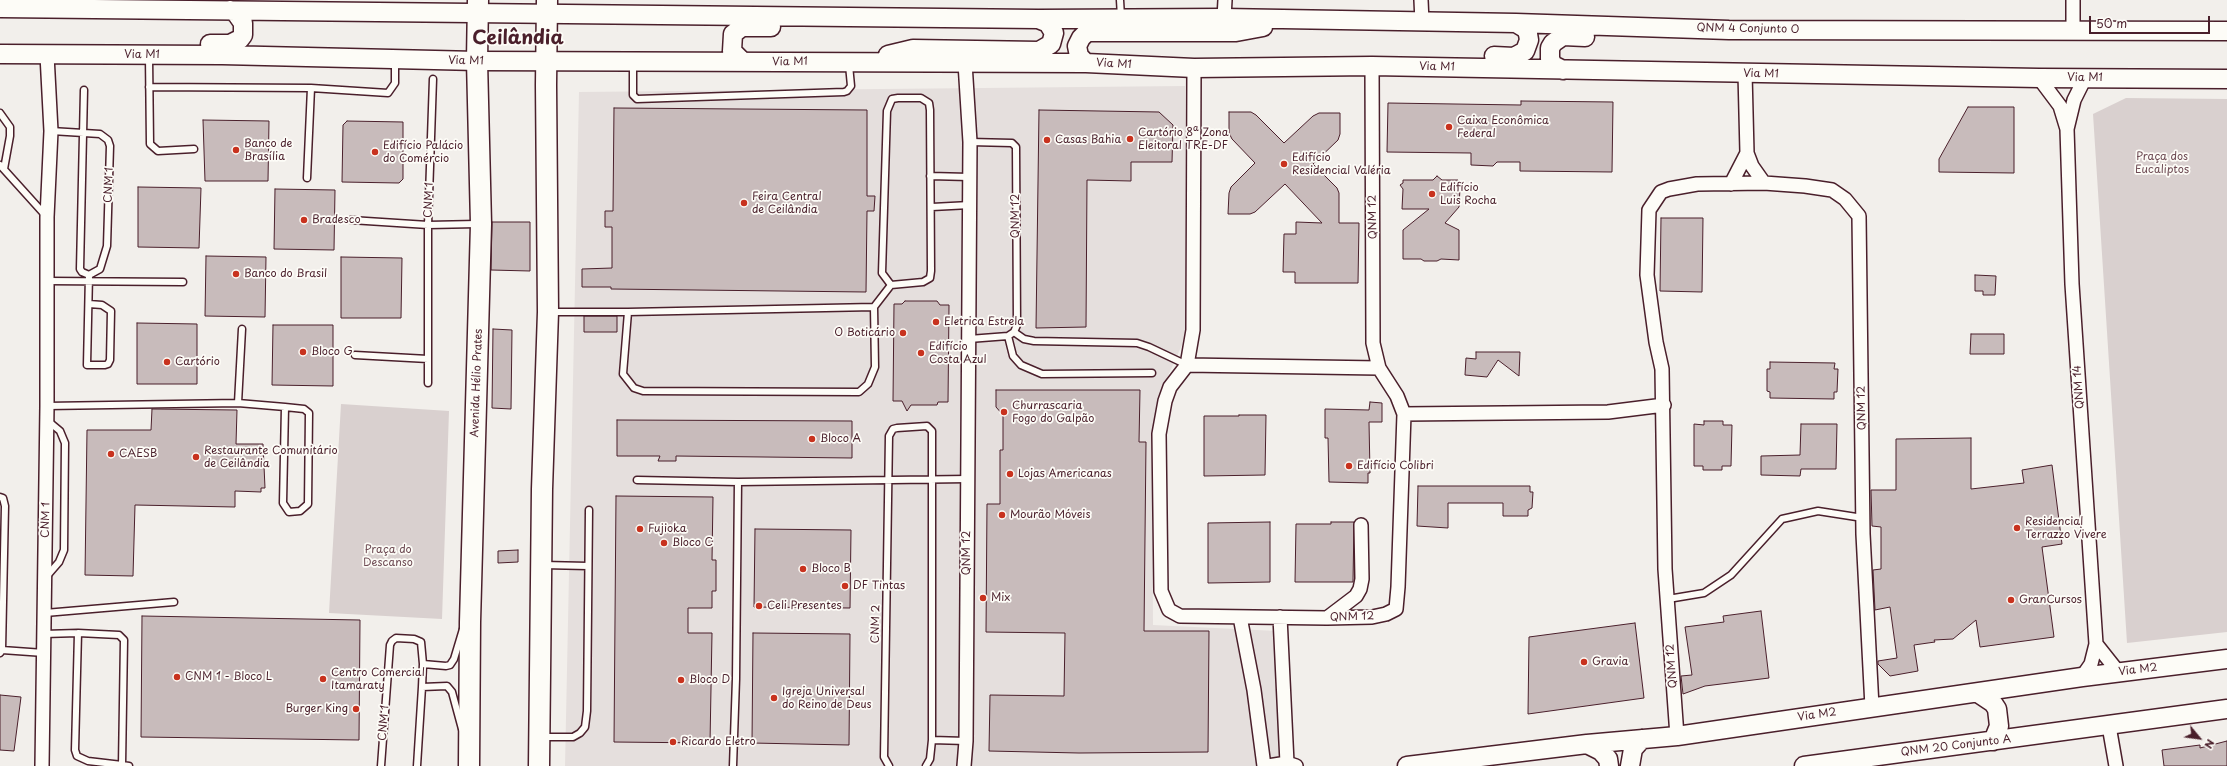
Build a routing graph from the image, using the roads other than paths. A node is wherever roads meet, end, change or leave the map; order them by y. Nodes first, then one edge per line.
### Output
1 (1120, 0) edge
2 (1225, 0) edge
3 (1421, 0) edge
4 (2073, 0) edge
5 (238, 6) edge
6 (478, 6) edge
7 (547, 6) edge
8 (1, 8) edge
9 (845, 16) junction
10 (1224, 18) junction
11 (1038, 19) junction
12 (1121, 19) junction
13 (1295, 20) junction
14 (1422, 22) junction
15 (1516, 23) junction
16 (2073, 29) junction
17 (1729, 30) junction
18 (2227, 31) edge
19 (0, 54) edge
20 (47, 55) junction
21 (115, 55) junction
22 (148, 56) junction
23 (395, 59) junction
24 (633, 60) junction
25 (477, 61) junction
26 (546, 61) junction
27 (855, 61) junction
28 (743, 62) junction
29 (965, 63) junction
30 (1086, 63) junction
31 (1322, 66) junction
32 (1372, 66) junction
33 (1194, 68) junction
34 (1563, 70) junction
35 (1745, 73) junction
36 (2039, 78) junction
37 (2085, 78) junction
38 (433, 79) dead end
39 (2227, 79) edge
40 (149, 87) junction
41 (311, 88) junction
42 (84, 90) dead end
43 (0, 113) edge
44 (2067, 129) junction
45 (51, 131) junction
46 (83, 132) junction
47 (970, 142) junction
48 (194, 149) dead end
49 (1747, 153) junction
50 (2, 167) edge
51 (930, 176) junction
52 (970, 176) junction
53 (307, 178) dead end
54 (1764, 183) junction
55 (1731, 184) junction
56 (970, 205) junction
57 (932, 207) junction
58 (47, 217) junction
59 (351, 220) dead end
60 (481, 224) junction
61 (428, 225) junction
62 (89, 275) junction
63 (48, 281) junction
64 (90, 282) junction
65 (183, 282) dead end
66 (891, 285) junction
67 (89, 304) junction
68 (874, 307) junction
69 (548, 312) junction
70 (628, 312) junction
71 (242, 329) dead end
72 (1014, 332) junction
73 (1008, 336) junction
74 (969, 339) junction
75 (355, 355) dead end
76 (428, 359) junction
77 (1187, 365) junction
78 (1379, 368) junction
79 (1152, 373) dead end
80 (428, 383) dead end
81 (238, 403) junction
82 (1664, 405) junction
83 (47, 406) junction
84 (285, 407) junction
85 (1404, 414) junction
86 (47, 420) junction
87 (932, 479) junction
88 (968, 479) junction
89 (637, 480) dead end
90 (888, 480) junction
91 (738, 482) junction
92 (0, 497) edge
93 (589, 510) dead end
94 (1863, 518) junction
95 (1361, 525) dead end
96 (542, 565) junction
97 (588, 566) junction
98 (45, 578) junction
99 (1668, 600) junction
100 (174, 602) dead end
101 (44, 612) junction
102 (1240, 617) junction
103 (1280, 617) junction
104 (1326, 618) junction
105 (470, 622) junction
106 (1, 623) edge
107 (78, 633) junction
108 (44, 634) junction
109 (2096, 644) junction
110 (1, 652) edge
111 (44, 653) junction
112 (2227, 659) edge
113 (423, 664) junction
114 (2119, 673) junction
115 (2082, 677) junction
116 (422, 687) junction
117 (1978, 693) junction
118 (1872, 707) junction
119 (2227, 709) edge
120 (2109, 726) junction
121 (539, 736) junction
122 (1677, 736) junction
123 (1642, 739) junction
124 (468, 740) junction
125 (932, 740) junction
126 (966, 741) junction
127 (1993, 741) junction
128 (1587, 744) junction
129 (1291, 764) edge
130 (42, 766) edge
131 (126, 766) edge
132 (381, 766) edge
133 (418, 766) edge
134 (468, 766) edge
135 (539, 766) edge
136 (733, 766) edge
137 (889, 766) edge
138 (926, 766) edge
139 (964, 766) edge
140 (1264, 766) edge
141 (1268, 766) edge
142 (1407, 766) edge
143 (1608, 766) edge
144 (1630, 766) edge
145 (1804, 766) edge
146 (2116, 766) edge

1 - 12 lane
2 - 10 street
3 - 14 street
4 - 16 street
5 - 6 main road
5 - 8 main road
5 - 21 main road
6 - 7 main road
6 - 25 main road, Avenida Hélio Prates
7 - 9 main road
7 - 26 main road
9 - 11 main road
9 - 28 main road
10 - 12 main road
10 - 13 main road
11 - 12 main road
11 - 27 main road
13 - 14 main road
13 - 30 main road
14 - 15 main road, QNM 4 Conjunto O
15 - 17 main road, QNM 4 Conjunto O
15 - 31 main road
16 - 17 main road, QNM 4 Conjunto O
16 - 18 main road, QNM 4 Conjunto O
17 - 34 main road
19 - 20 main road, Via M1
20 - 21 main road, Via M1
20 - 45 street, CNM 1
21 - 22 main road, Via M1
22 - 23 main road, Via M1
22 - 40 lane
23 - 25 main road, Via M1
23 - 41 lane
24 - 26 main road, Via M1
24 - 27 lane
24 - 28 main road, Via M1
25 - 26 main road, Via M1
25 - 60 main road, Avenida Hélio Prates
26 - 69 main road
27 - 28 main road, Via M1
27 - 29 main road, Via M1
29 - 30 main road, Via M1
29 - 47 street, QNM 12
30 - 33 main road, Via M1
31 - 32 main road, Via M1
31 - 33 main road, Via M1
32 - 34 main road, Via M1
32 - 78 street, QNM 12
33 - 77 street
34 - 35 main road, Via M1
35 - 36 main road, Via M1
35 - 49 street
36 - 37 main road, Via M1
36 - 44 street, QNM 14
37 - 39 main road, Via M1
37 - 44 street, QNM 14
38 - 61 lane, CNM 1
40 - 41 lane
40 - 48 lane
41 - 53 lane
42 - 46 lane
43 - 50 lane
44 - 109 street, QNM 14
45 - 46 lane, CNM 1
45 - 58 street, CNM 1
46 - 62 lane
46 - 62 lane, CNM 1
47 - 52 street, QNM 12
47 - 72 lane, QNM 12
49 - 54 street
49 - 55 street
50 - 58 lane
51 - 52 lane
51 - 57 lane
51 - 66 lane
52 - 56 street, QNM 12
54 - 55 street, QNM 12
54 - 94 street, QNM 12
55 - 82 street, QNM 12
56 - 57 lane
56 - 74 street, QNM 12
57 - 66 lane
58 - 63 street, CNM 1
59 - 61 lane, CNM 1
60 - 61 lane, CNM 1
60 - 105 main road, Avenida Hélio Prates
61 - 76 lane, CNM 1
62 - 64 lane
63 - 64 lane
63 - 83 street, CNM 1
64 - 65 lane
64 - 67 lane
66 - 68 lane
67 - 67 lane
68 - 70 lane
68 - 70 lane
69 - 70 lane
69 - 96 main road
71 - 81 lane
72 - 73 lane
72 - 77 lane
73 - 74 lane
73 - 79 lane
74 - 88 street, QNM 12
75 - 76 lane
76 - 80 lane, CNM 1
77 - 78 street
77 - 102 street, QNM 12
78 - 85 street, QNM 12
81 - 83 lane
81 - 84 lane
82 - 85 street
82 - 99 street, QNM 12
83 - 86 street, CNM 1
84 - 84 lane
85 - 104 street, QNM 12
86 - 98 street, CNM 1
86 - 98 lane
87 - 88 lane
87 - 90 lane
87 - 90 lane, CNM 2
87 - 125 lane, CNM 2
88 - 126 street, QNM 12
89 - 91 lane
90 - 91 lane
90 - 137 lane, CNM 2
91 - 136 lane
92 - 106 lane
93 - 97 lane
94 - 99 lane
94 - 118 street, QNM 12
95 - 104 street
96 - 97 lane
96 - 121 main road
97 - 121 lane
98 - 101 street, CNM 1
99 - 122 street, QNM 12
100 - 101 lane
101 - 108 street, CNM 1
102 - 103 street, QNM 12
102 - 140 street
103 - 104 street, QNM 12
103 - 129 street
105 - 113 lane
105 - 124 main road, Avenida Hélio Prates
106 - 110 lane
107 - 108 lane
107 - 131 lane
107 - 131 lane
108 - 111 street, CNM 1
109 - 114 street
109 - 115 street, QNM 14
110 - 111 lane
111 - 130 street, CNM 1
112 - 114 main road, Via M2
113 - 116 lane
113 - 132 lane, CNM 1
114 - 115 main road, Via M2
115 - 117 main road, Via M2
116 - 124 lane
116 - 133 lane
117 - 118 main road, Via M2
117 - 127 main road
118 - 122 main road, Via M2
119 - 120 main road, QNM 20 Conjunto A
120 - 127 main road, QNM 20 Conjunto A
120 - 146 street
121 - 135 main road
122 - 123 main road, Via M2
123 - 128 main road, Via M2
123 - 144 main road
124 - 134 main road, Avenida Hélio Prates
125 - 126 lane
125 - 138 lane, CNM 2
126 - 139 street, QNM 12
127 - 145 main road, QNM 20 Conjunto A
128 - 142 main road, Via M2
128 - 143 main road
129 - 141 street

